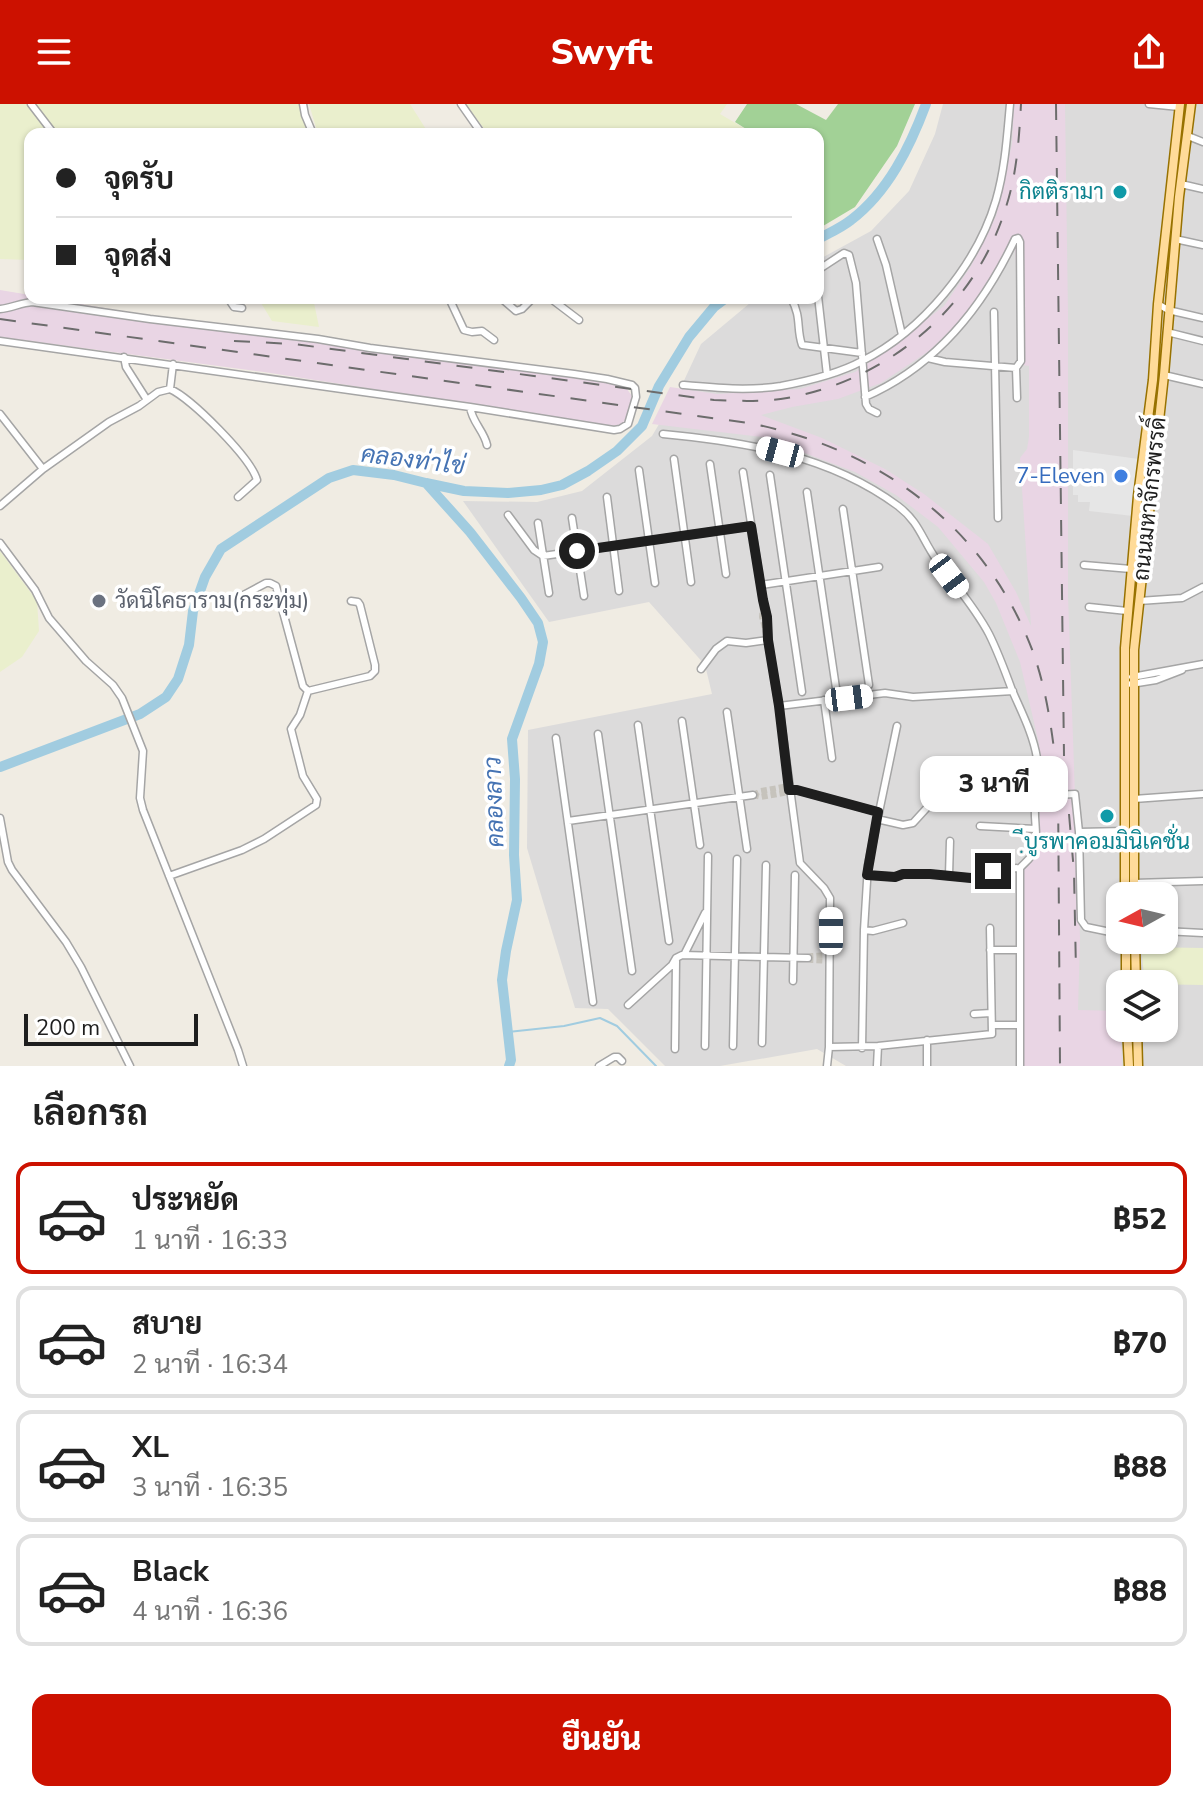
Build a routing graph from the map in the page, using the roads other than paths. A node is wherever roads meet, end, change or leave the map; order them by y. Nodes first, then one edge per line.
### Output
1 (31, 104) edge
2 (303, 104) edge
3 (461, 104) edge
4 (1010, 104) edge
5 (1149, 104) edge
6 (1191, 104) edge
7 (1179, 106) edge
8 (49, 128) edge
9 (311, 128) edge
10 (478, 128) edge
11 (1188, 136) junction
12 (1203, 142) edge
13 (1181, 184) junction
14 (1203, 189) edge
15 (877, 239) dead end
16 (1175, 239) junction
17 (1203, 245) edge
18 (824, 266) edge
19 (24, 303) edge
20 (46, 304) edge
21 (232, 304) edge
22 (452, 304) edge
23 (508, 304) edge
24 (527, 304) edge
25 (558, 304) edge
26 (794, 304) edge
27 (819, 304) edge
28 (1158, 304) junction
29 (242, 308) dead end
30 (0, 309) edge
31 (1168, 310) junction
32 (994, 312) dead end
33 (1203, 318) edge
34 (579, 320) dead end
35 (1167, 332) junction
36 (902, 335) junction
37 (494, 340) dead end
38 (0, 341) edge
39 (1203, 341) edge
40 (825, 349) junction
41 (862, 353) junction
42 (124, 357) junction
43 (928, 358) junction
44 (862, 362) junction
45 (173, 364) junction
46 (995, 368) junction
47 (1016, 368) junction
48 (827, 375) junction
49 (1164, 375) junction
50 (1203, 384) edge
51 (683, 385) dead end
52 (170, 389) junction
53 (865, 397) junction
54 (1017, 398) dead end
55 (147, 400) junction
56 (470, 407) junction
57 (877, 413) dead end
58 (0, 414) edge
59 (663, 434) dead end
60 (487, 445) dead end
61 (674, 459) dead end
62 (710, 464) dead end
63 (43, 469) junction
64 (639, 470) dead end
65 (743, 472) dead end
66 (770, 475) dead end
67 (807, 492) dead end
68 (238, 497) dead end
69 (607, 497) dead end
70 (0, 506) edge
71 (843, 509) dead end
72 (508, 515) dead end
73 (572, 518) dead end
74 (998, 518) dead end
75 (538, 523) dead end
76 (751, 526) junction
77 (720, 530) junction
78 (685, 535) junction
79 (650, 540) junction
80 (0, 543) edge
81 (613, 546) junction
82 (577, 551) junction
83 (543, 556) junction
84 (1084, 565) dead end
85 (879, 567) dead end
86 (1131, 569) junction
87 (852, 571) junction
88 (726, 574) dead end
89 (819, 576) junction
90 (785, 581) junction
91 (691, 582) dead end
92 (655, 583) dead end
93 (761, 585) junction
94 (1203, 587) edge
95 (619, 591) dead end
96 (549, 593) dead end
97 (584, 596) dead end
98 (240, 597) dead end
99 (351, 601) dead end
100 (1139, 601) junction
101 (1089, 607) dead end
102 (1127, 611) junction
103 (768, 640) junction
104 (1203, 664) edge
105 (701, 669) dead end
106 (1134, 680) junction
107 (1123, 682) junction
108 (869, 685) dead end
109 (836, 688) dead end
110 (308, 691) junction
111 (1013, 691) junction
112 (802, 692) dead end
113 (824, 700) junction
114 (779, 706) junction
115 (727, 712) dead end
116 (682, 721) dead end
117 (638, 725) dead end
118 (897, 726) dead end
119 (598, 734) dead end
120 (556, 738) dead end
121 (832, 758) dead end
122 (973, 761) dead end
123 (789, 790) junction
124 (1203, 794) edge
125 (753, 795) dead end
126 (1037, 796) junction
127 (740, 797) junction
128 (1134, 799) junction
129 (694, 804) junction
130 (1003, 807) dead end
131 (1035, 807) junction
132 (650, 810) junction
133 (609, 815) junction
134 (878, 816) junction
135 (0, 818) edge
136 (568, 821) junction
137 (980, 826) dead end
138 (1035, 829) junction
139 (1125, 831) junction
140 (1079, 832) junction
141 (950, 841) dead end
142 (700, 845) dead end
143 (747, 849) dead end
144 (708, 856) dead end
145 (737, 859) dead end
146 (766, 865) dead end
147 (1020, 868) junction
148 (795, 875) dead end
149 (867, 875) junction
150 (949, 875) junction
151 (169, 876) junction
152 (1203, 881) edge
153 (1125, 882) edge
154 (1134, 882) edge
155 (1168, 882) edge
156 (707, 910) junction
157 (903, 923) dead end
158 (990, 928) dead end
159 (864, 930) junction
160 (1106, 931) edge
161 (1178, 932) edge
162 (1203, 933) edge
163 (669, 941) dead end
164 (990, 950) junction
165 (1020, 950) junction
166 (684, 955) junction
167 (706, 956) junction
168 (735, 957) junction
169 (676, 958) junction
170 (764, 958) junction
171 (794, 958) junction
172 (808, 958) dead end
173 (632, 971) dead end
174 (793, 981) dead end
175 (593, 1002) dead end
176 (628, 1005) dead end
177 (991, 1013) junction
178 (974, 1014) dead end
179 (992, 1025) junction
180 (1020, 1025) junction
181 (927, 1040) junction
182 (1128, 1042) edge
183 (1137, 1042) edge
184 (762, 1043) dead end
185 (705, 1046) dead end
186 (733, 1046) dead end
187 (878, 1046) junction
188 (829, 1047) junction
189 (862, 1048) junction
190 (675, 1049) dead end
191 (622, 1061) dead end
192 (130, 1066) edge
193 (243, 1066) edge
194 (599, 1066) edge
195 (827, 1066) edge
196 (877, 1066) edge
197 (927, 1066) edge
198 (1020, 1066) edge
199 (1129, 1066) edge
200 (1138, 1066) edge

1 - 8 street
2 - 9 street
3 - 10 street
4 - 36 street
5 - 7 street
6 - 11 main road, ถนนมหาจักรพรรดิ์
7 - 28 main road, ถนนมหาจักรพรรดิ์
11 - 12 street
11 - 13 main road, ถนนมหาจักรพรรดิ์
13 - 14 street
13 - 16 main road, ถนนมหาจักรพรรดิ์
15 - 36 street
16 - 17 street
16 - 31 main road, ถนนมหาจักรพรรดิ์
18 - 41 street
19 - 30 street
20 - 56 street
21 - 29 street
22 - 37 street
23 - 24 street
25 - 34 street
26 - 40 street
27 - 40 street
28 - 31 street
28 - 86 main road, ถนนมหาจักรพรรดิ์
31 - 33 street
31 - 35 main road, ถนนมหาจักรพรรดิ์
32 - 46 street
35 - 39 street
35 - 49 main road, ถนนมหาจักรพรรดิ์
36 - 44 street
38 - 42 street
40 - 41 street
40 - 48 street
41 - 44 street
42 - 45 street
42 - 55 street
43 - 46 street
43 - 47 street
43 - 53 street
44 - 48 street
44 - 53 street
45 - 52 street
45 - 56 street
46 - 47 street
46 - 74 street
47 - 54 street
48 - 51 street
49 - 50 street
49 - 100 main road, ถนนมหาจักรพรรดิ์
52 - 55 street
52 - 68 street
53 - 57 street
55 - 63 street
56 - 60 street
58 - 63 street
59 - 111 street
61 - 78 street
62 - 77 street
63 - 70 street
64 - 79 street
65 - 76 street
66 - 90 street
67 - 89 street
69 - 81 street
71 - 87 street
72 - 83 street
73 - 82 street
75 - 83 street
76 - 77 street
76 - 93 street
77 - 78 street
77 - 88 street
78 - 79 street
78 - 91 street
79 - 81 street
79 - 92 street
80 - 151 street
81 - 82 street
81 - 95 street
82 - 83 street
82 - 97 street
83 - 96 street
84 - 86 street
85 - 87 street
86 - 102 main road, ถนนมหาจักรพรรดิ์
87 - 89 street
87 - 108 street
89 - 90 street
89 - 109 street
90 - 93 street
90 - 112 street
93 - 103 street
94 - 100 street
98 - 110 street
99 - 110 street
100 - 106 main road, ถนนมหาจักรพรรดิ์
101 - 102 street
102 - 107 main road, ถนนมหาจักรพรรดิ์
103 - 105 street
103 - 114 street
104 - 106 street
106 - 107 street
106 - 128 main road, ถนนมหาจักรพรรดิ์
107 - 139 main road, ถนนมหาจักรพรรดิ์
110 - 151 street
111 - 113 street
111 - 126 street
113 - 114 street
113 - 121 street
114 - 123 street
115 - 127 street
116 - 129 street
117 - 132 street
118 - 134 street
119 - 133 street
120 - 136 street
122 - 134 street
123 - 134 street
123 - 188 street
124 - 128 street
125 - 127 street
126 - 131 street
126 - 140 street
127 - 129 street
127 - 143 street
128 - 154 main road, ถนนมหาจักรพรรดิ์
129 - 132 street
129 - 142 street
130 - 131 street
131 - 138 street
132 - 133 street
132 - 163 street
133 - 136 street
133 - 173 street
134 - 149 street
135 - 192 street
136 - 175 street
137 - 138 street
138 - 147 street
139 - 140 street
139 - 153 main road, ถนนมหาจักรพรรดิ์
140 - 160 street
141 - 150 street
144 - 156 street
145 - 168 street
146 - 170 street
147 - 150 street
147 - 165 street
148 - 171 street
149 - 150 street
149 - 159 street
151 - 193 street
152 - 155 street
156 - 166 street
156 - 167 street
157 - 159 street
158 - 164 street
159 - 189 street
161 - 162 street
164 - 165 street
164 - 177 street
165 - 180 street
166 - 167 street
166 - 169 street
167 - 168 street
167 - 185 street
168 - 170 street
168 - 186 street
169 - 176 street
169 - 190 street
170 - 171 street
170 - 184 street
171 - 172 street
171 - 174 street
177 - 178 street
177 - 179 street
179 - 180 street
179 - 181 street
180 - 198 street
181 - 187 street
181 - 197 street
182 - 199 main road
183 - 200 main road
187 - 189 street
187 - 196 street
188 - 189 street
188 - 195 street
191 - 194 street

